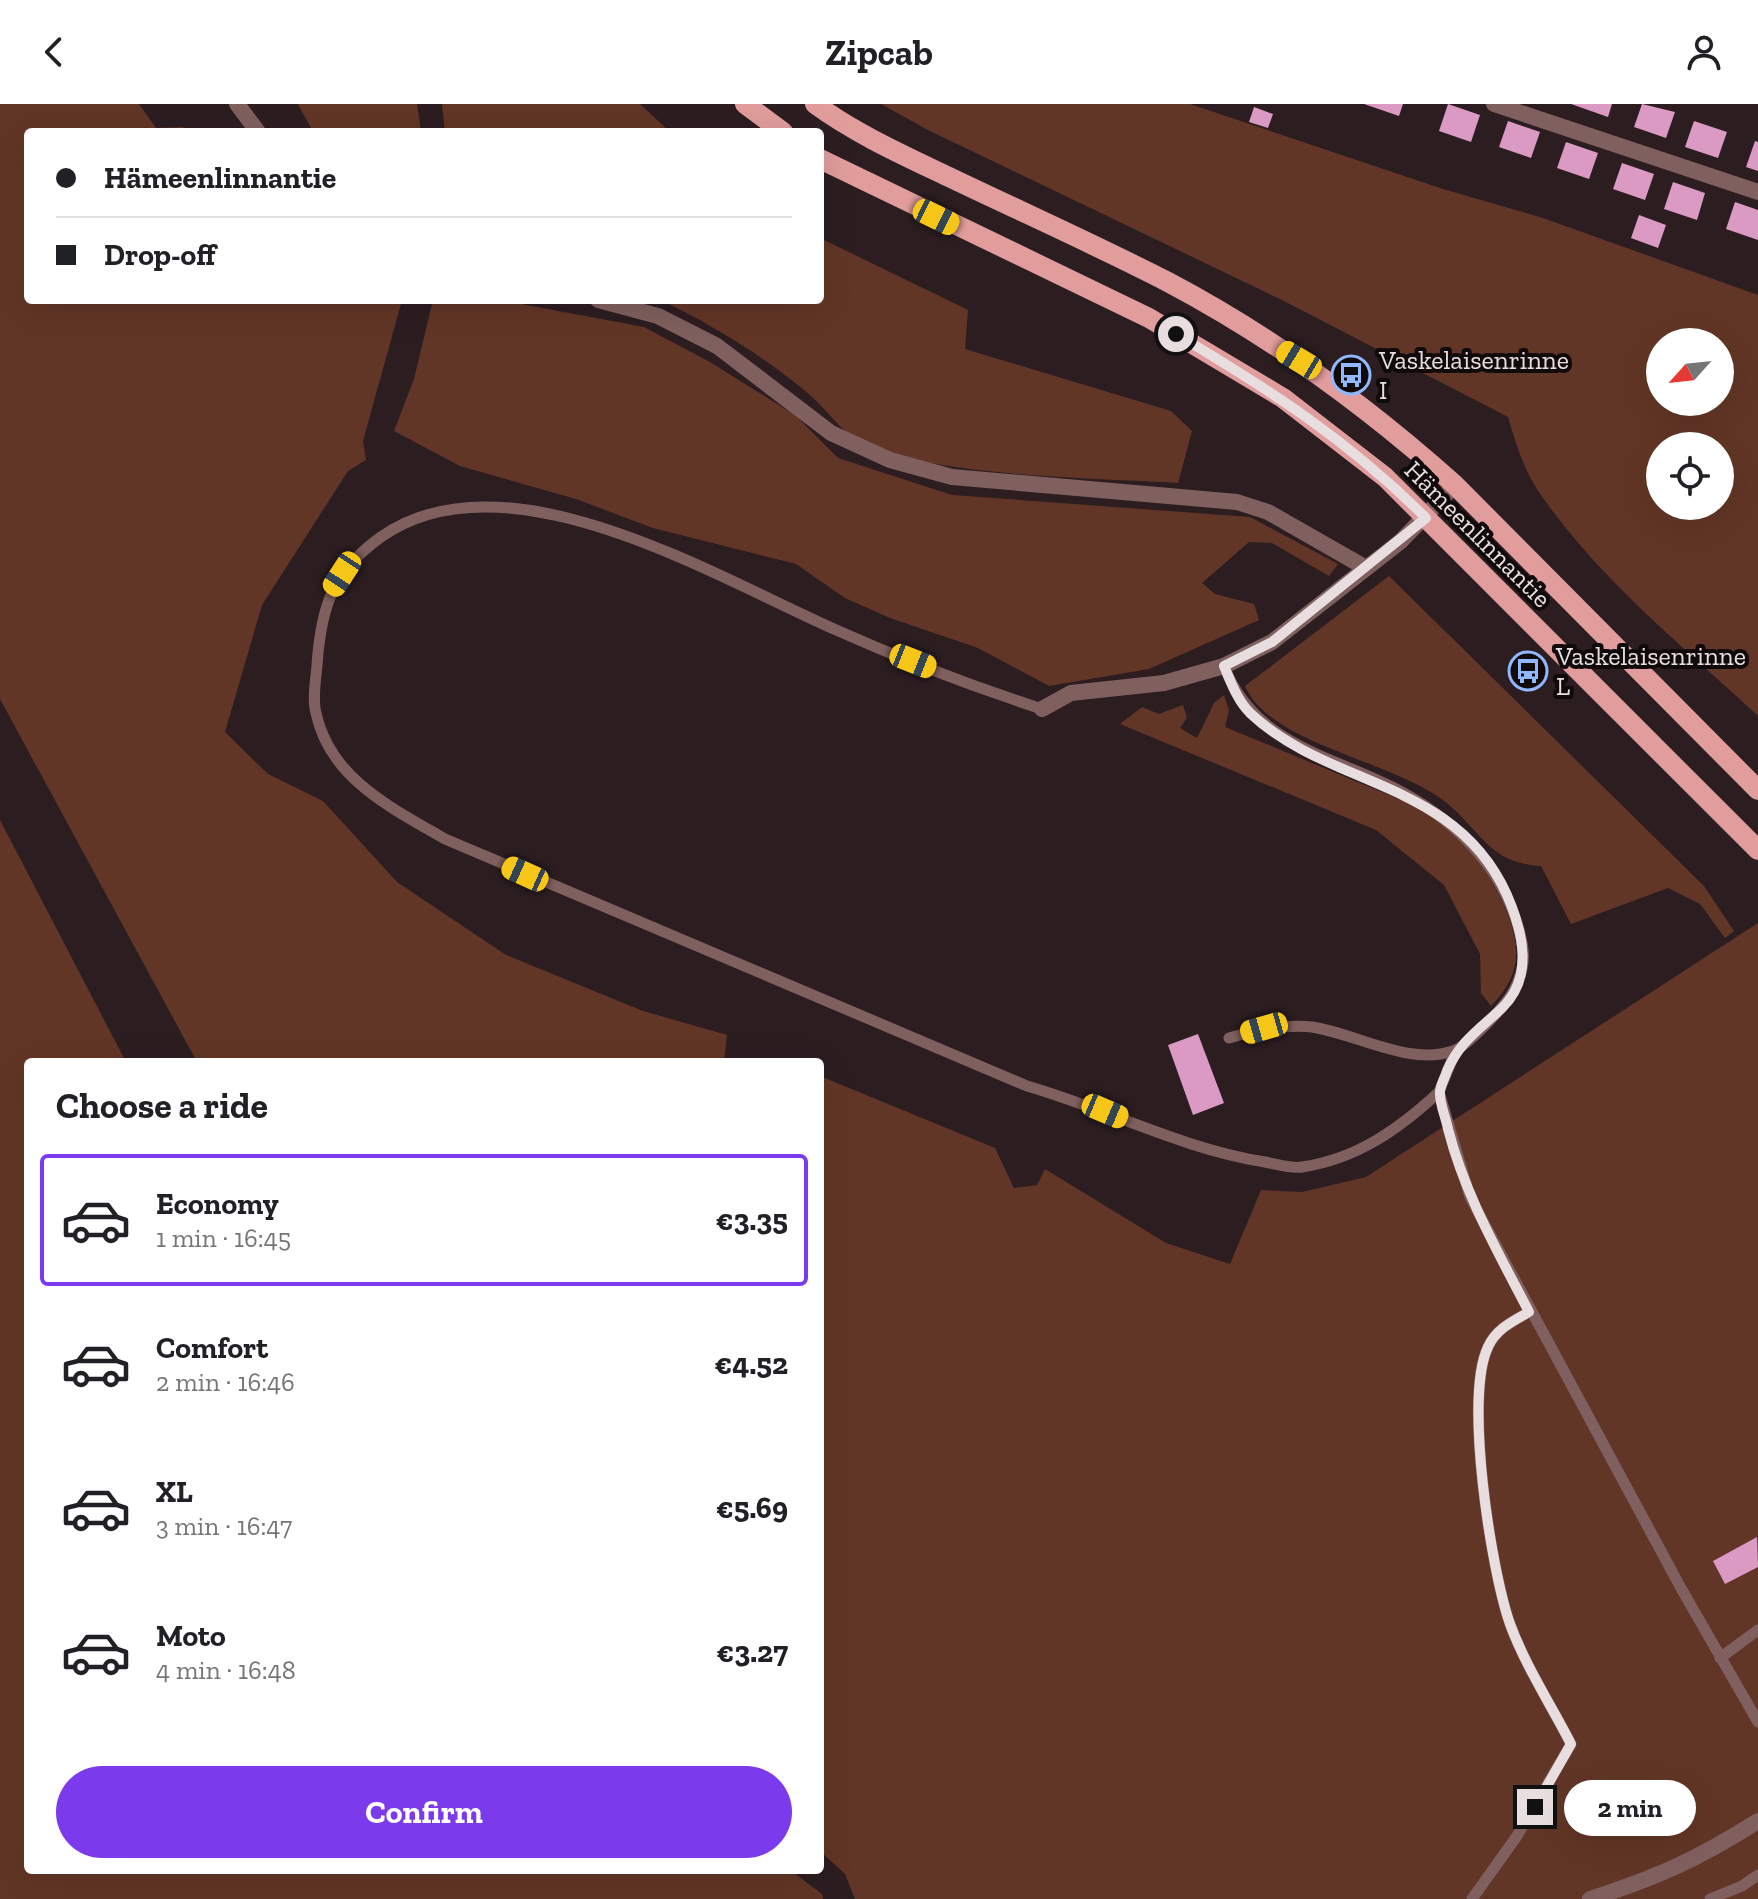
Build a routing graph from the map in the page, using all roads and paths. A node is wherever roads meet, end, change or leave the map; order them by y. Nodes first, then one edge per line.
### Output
1 (237, 104) edge
2 (745, 104) edge
3 (815, 104) edge
4 (1494, 104) edge
5 (255, 128) edge
6 (778, 128) edge
7 (824, 161) edge
8 (1758, 192) edge
9 (613, 304) edge
10 (1455, 485) junction
11 (1426, 518) junction
12 (1366, 568) junction
13 (1224, 666) junction
14 (1042, 709) joint
15 (1758, 790) edge
16 (1758, 850) edge
17 (1229, 1038) dead end
18 (1456, 1050) junction
19 (1439, 1092) junction
20 (1529, 1312) junction
21 (1758, 1630) edge
22 (1720, 1658) junction
23 (1757, 1718) edge
24 (1758, 1821) edge
25 (1758, 1875) edge
26 (1472, 1899) edge
27 (1590, 1899) edge
28 (1710, 1899) edge

1 - 5 street
2 - 6 main road
3 - 10 main road, Hämeenlinnantie
4 - 8 street
7 - 11 main road, Hämeenlinnantie
9 - 12 street
10 - 11 street
10 - 15 main road, Hämeenlinnantie
11 - 12 street
11 - 16 main road, Hämeenlinnantie
12 - 13 street
13 - 14 street
13 - 18 lane
14 - 19 lane
17 - 18 lane
18 - 19 lane
19 - 20 lane
20 - 22 lane
20 - 26 lane
21 - 22 lane
22 - 23 lane
24 - 27 street
25 - 28 lane

